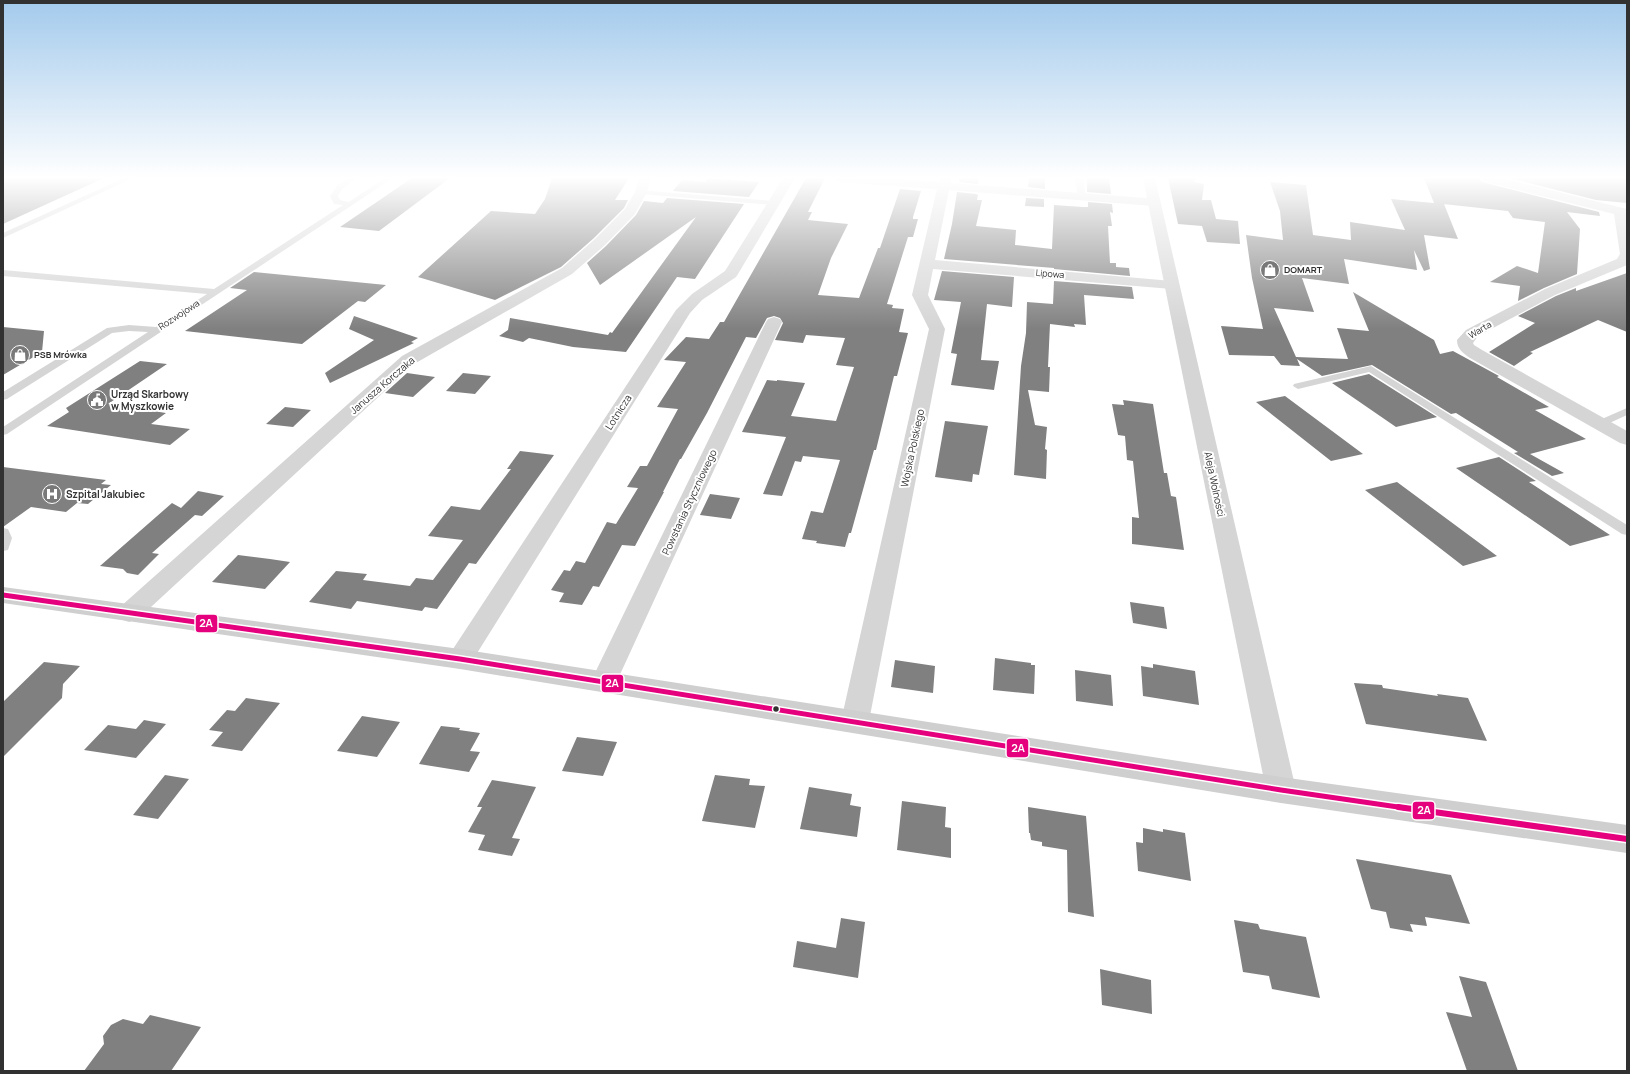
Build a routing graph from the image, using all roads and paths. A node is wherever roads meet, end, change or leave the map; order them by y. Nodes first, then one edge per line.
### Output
1 (20, 228) edge
2 (313, 228) edge
3 (613, 228) edge
4 (759, 228) edge
5 (935, 228) edge
6 (1160, 228) edge
7 (1622, 228) edge
8 (3, 236) edge
9 (927, 264) junction
10 (3, 274) edge
11 (1172, 285) junction
12 (214, 292) junction
13 (774, 322) dead end
14 (157, 330) junction
15 (1298, 386) dead end
16 (3, 397) edge
17 (1627, 411) edge
18 (1599, 424) junction
19 (3, 432) edge
20 (1627, 439) edge
21 (1627, 531) edge
22 (3, 532) edge
23 (3, 547) edge
24 (3, 595) edge
25 (129, 613) junction
26 (460, 659) junction
27 (604, 681) junction
28 (855, 721) junction
29 (1281, 790) junction
30 (1627, 839) edge

1 - 8 lane
2 - 12 lane, Rozwojowa
3 - 25 street, Janusza Korczaka
4 - 26 street, Lotnicza
5 - 9 street, Wojska Polskiego
6 - 11 street, Aleja Wolności
7 - 18 street, Warta
9 - 11 street, Lipowa
9 - 28 street, Wojska Polskiego
10 - 12 lane
11 - 29 street, Aleja Wolności
12 - 14 lane, Rozwojowa
13 - 27 street, Powstania Styczniowego
14 - 16 lane
14 - 19 lane, Rozwojowa
15 - 21 lane
17 - 18 lane
18 - 20 street, Warta
22 - 23 lane
24 - 25 main road
25 - 26 main road
26 - 27 main road
27 - 28 main road
28 - 29 main road
29 - 30 main road

